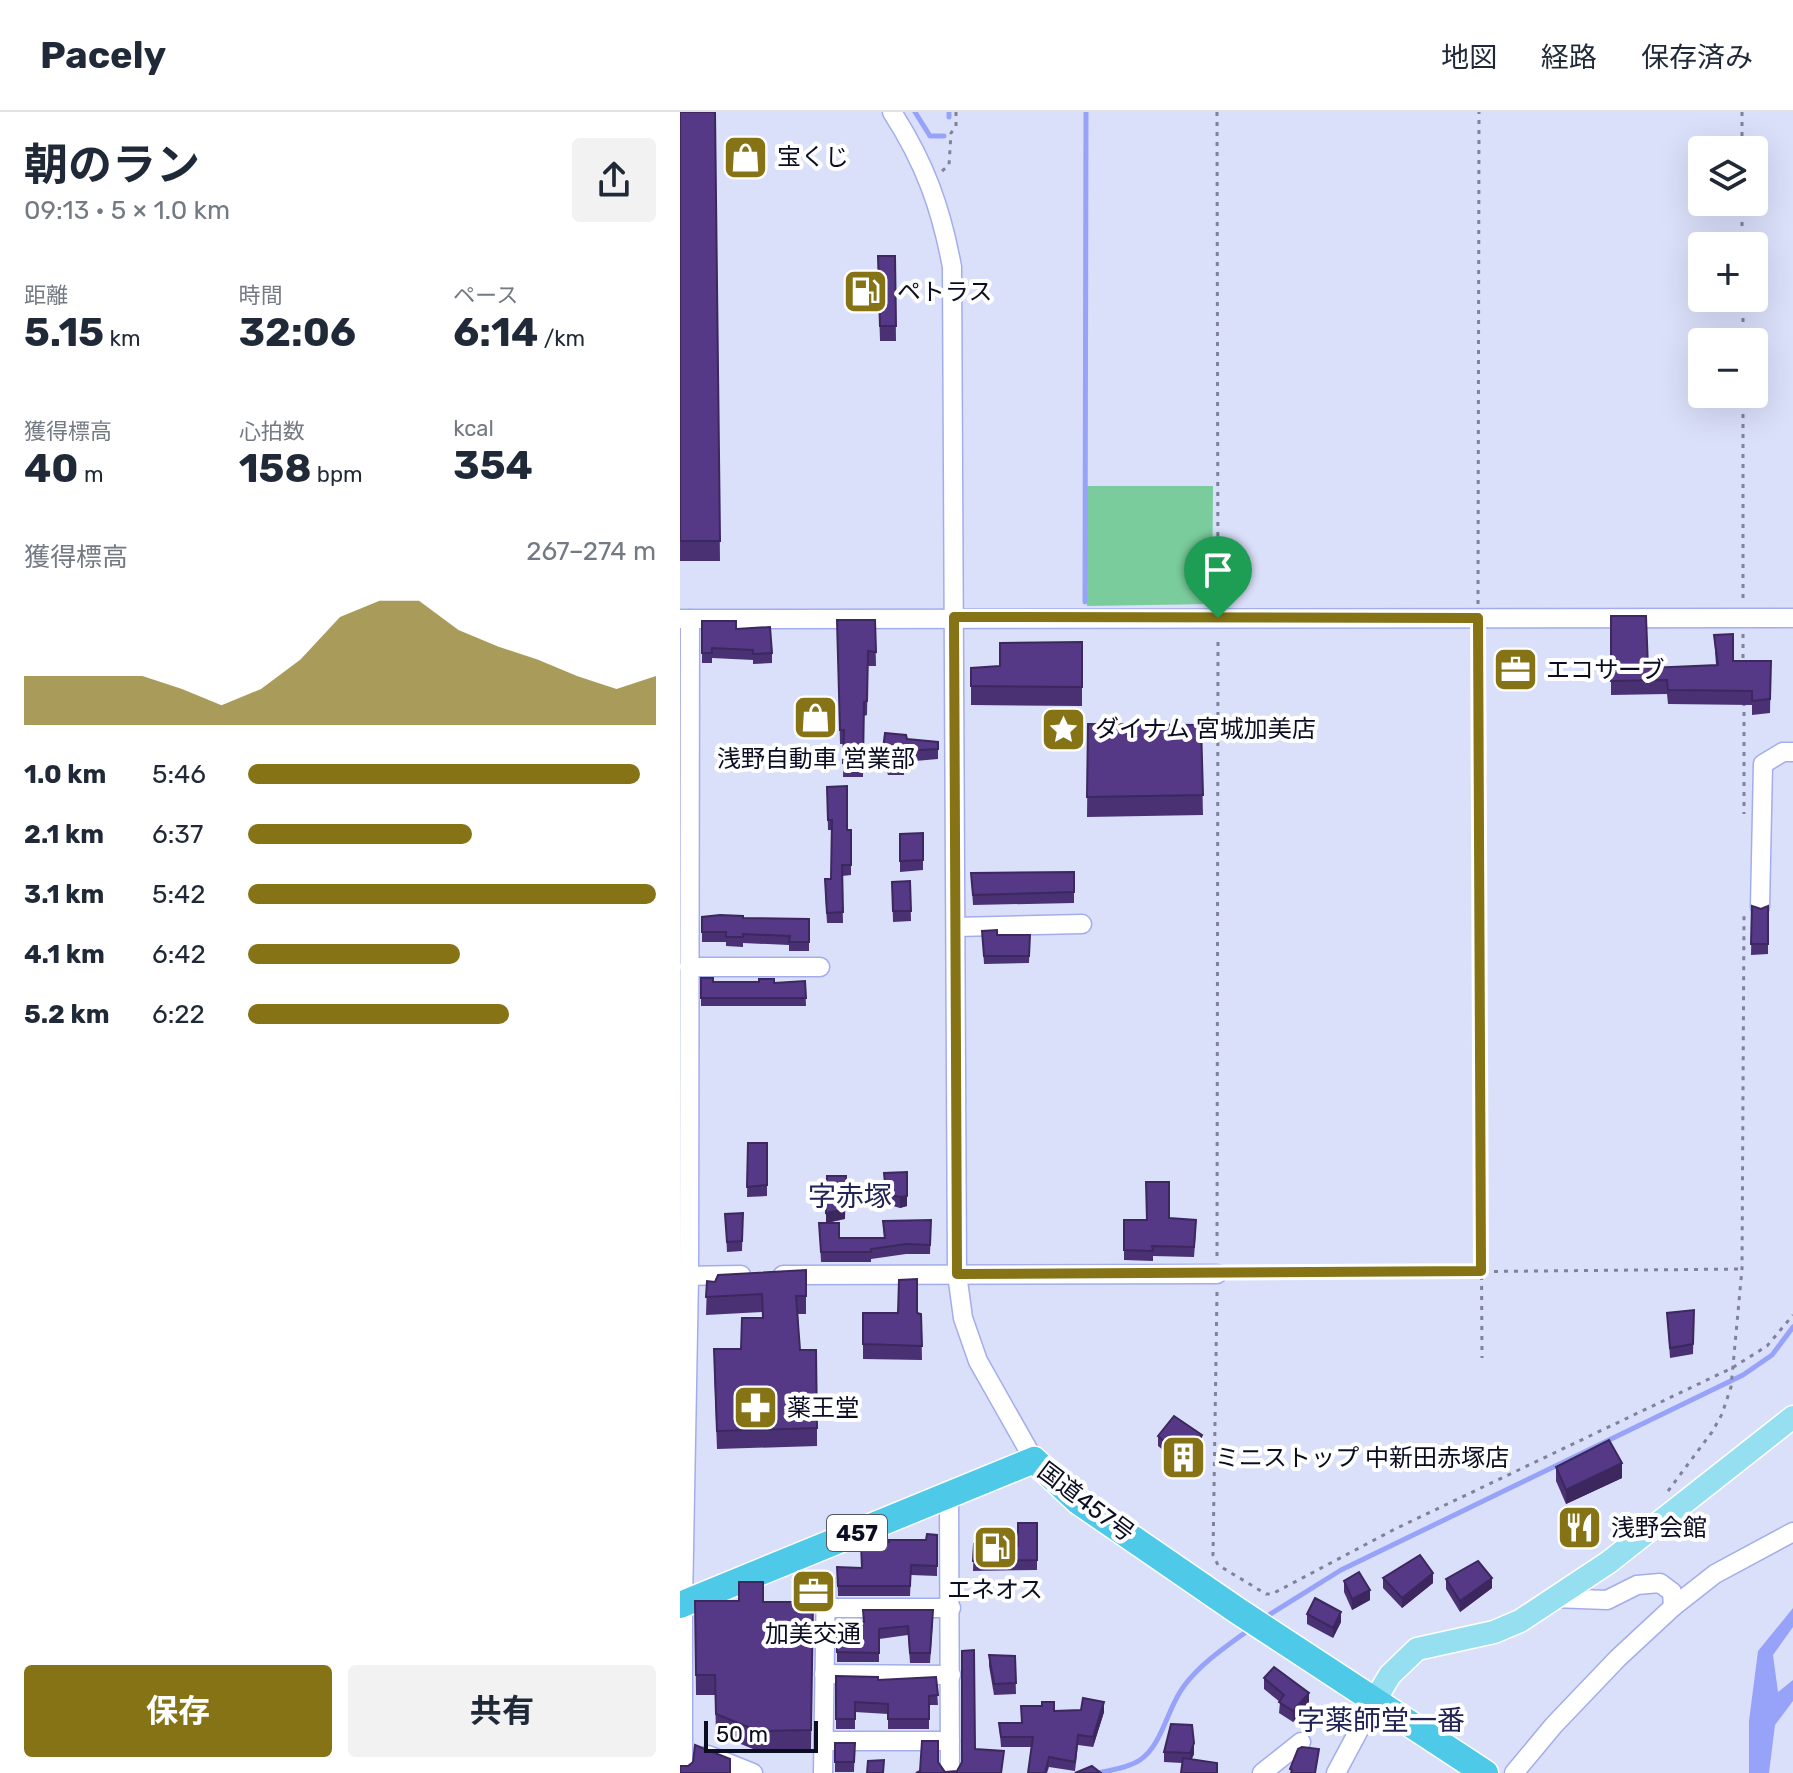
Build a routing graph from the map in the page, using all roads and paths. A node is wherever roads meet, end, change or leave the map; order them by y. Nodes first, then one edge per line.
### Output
1 (892, 112) edge
2 (956, 112) edge
3 (1217, 112) edge
4 (1479, 112) edge
5 (1742, 112) edge
6 (1742, 136) edge
7 (930, 181) junction
8 (1743, 408) edge
9 (954, 617) junction
10 (1218, 618) junction
11 (1478, 618) junction
12 (1743, 618) junction
13 (1793, 618) edge
14 (685, 619) edge
15 (1743, 665) edge
16 (1744, 696) edge
17 (1793, 752) edge
18 (1744, 820) dead end
19 (1752, 910) joint
20 (1082, 924) dead end
21 (956, 927) junction
22 (689, 967) junction
23 (820, 967) dead end
24 (1742, 1269) junction
25 (1481, 1271) junction
26 (957, 1274) junction
27 (1217, 1274) junction
28 (684, 1276) edge
29 (1793, 1315) edge
30 (1482, 1358) dead end
31 (1732, 1368) junction
32 (1793, 1417) edge
33 (1034, 1460) junction
34 (1666, 1494) dead end
35 (949, 1495) junction
36 (1793, 1532) edge
37 (826, 1582) dead end
38 (1553, 1598) junction
39 (681, 1604) edge
40 (1673, 1607) junction
41 (825, 1608) junction
42 (951, 1608) junction
43 (824, 1674) junction
44 (951, 1675) junction
45 (1375, 1700) junction
46 (824, 1741) junction
47 (950, 1741) junction
48 (1301, 1742) dead end
49 (682, 1744) edge
50 (683, 1773) edge
51 (753, 1773) edge
52 (823, 1773) edge
53 (950, 1773) edge
54 (1262, 1773) edge
55 (1336, 1773) edge
56 (1485, 1773) edge
57 (1514, 1773) edge

1 - 7 street
2 - 7 path
3 - 10 path
4 - 11 path
5 - 6 path
7 - 9 street
8 - 12 path
9 - 10 street
9 - 14 street
9 - 21 street
10 - 11 street
10 - 27 path
11 - 12 street
11 - 25 path
12 - 13 street
12 - 15 path
14 - 22 street
16 - 18 path
17 - 19 street
19 - 24 path
20 - 21 street
21 - 26 street
22 - 23 street
22 - 28 street
24 - 25 path
24 - 31 path
25 - 27 path
25 - 30 path
26 - 27 street
26 - 28 street
26 - 33 street
27 - 31 path
28 - 39 street
29 - 31 path
31 - 34 path
32 - 38 main road
33 - 35 highway, 国道457号 / 457
33 - 45 highway, 国道457号
35 - 39 highway, 国道457号 / 457
35 - 42 street
36 - 40 street
37 - 41 street
38 - 40 street
38 - 45 main road
39 - 49 street
40 - 57 street
41 - 42 street
41 - 43 street
42 - 44 street
43 - 44 street
43 - 46 street
44 - 47 street
45 - 55 street
45 - 56 highway, 国道457号
46 - 47 street
46 - 52 street
47 - 53 street
48 - 54 street
49 - 50 street
49 - 51 street

